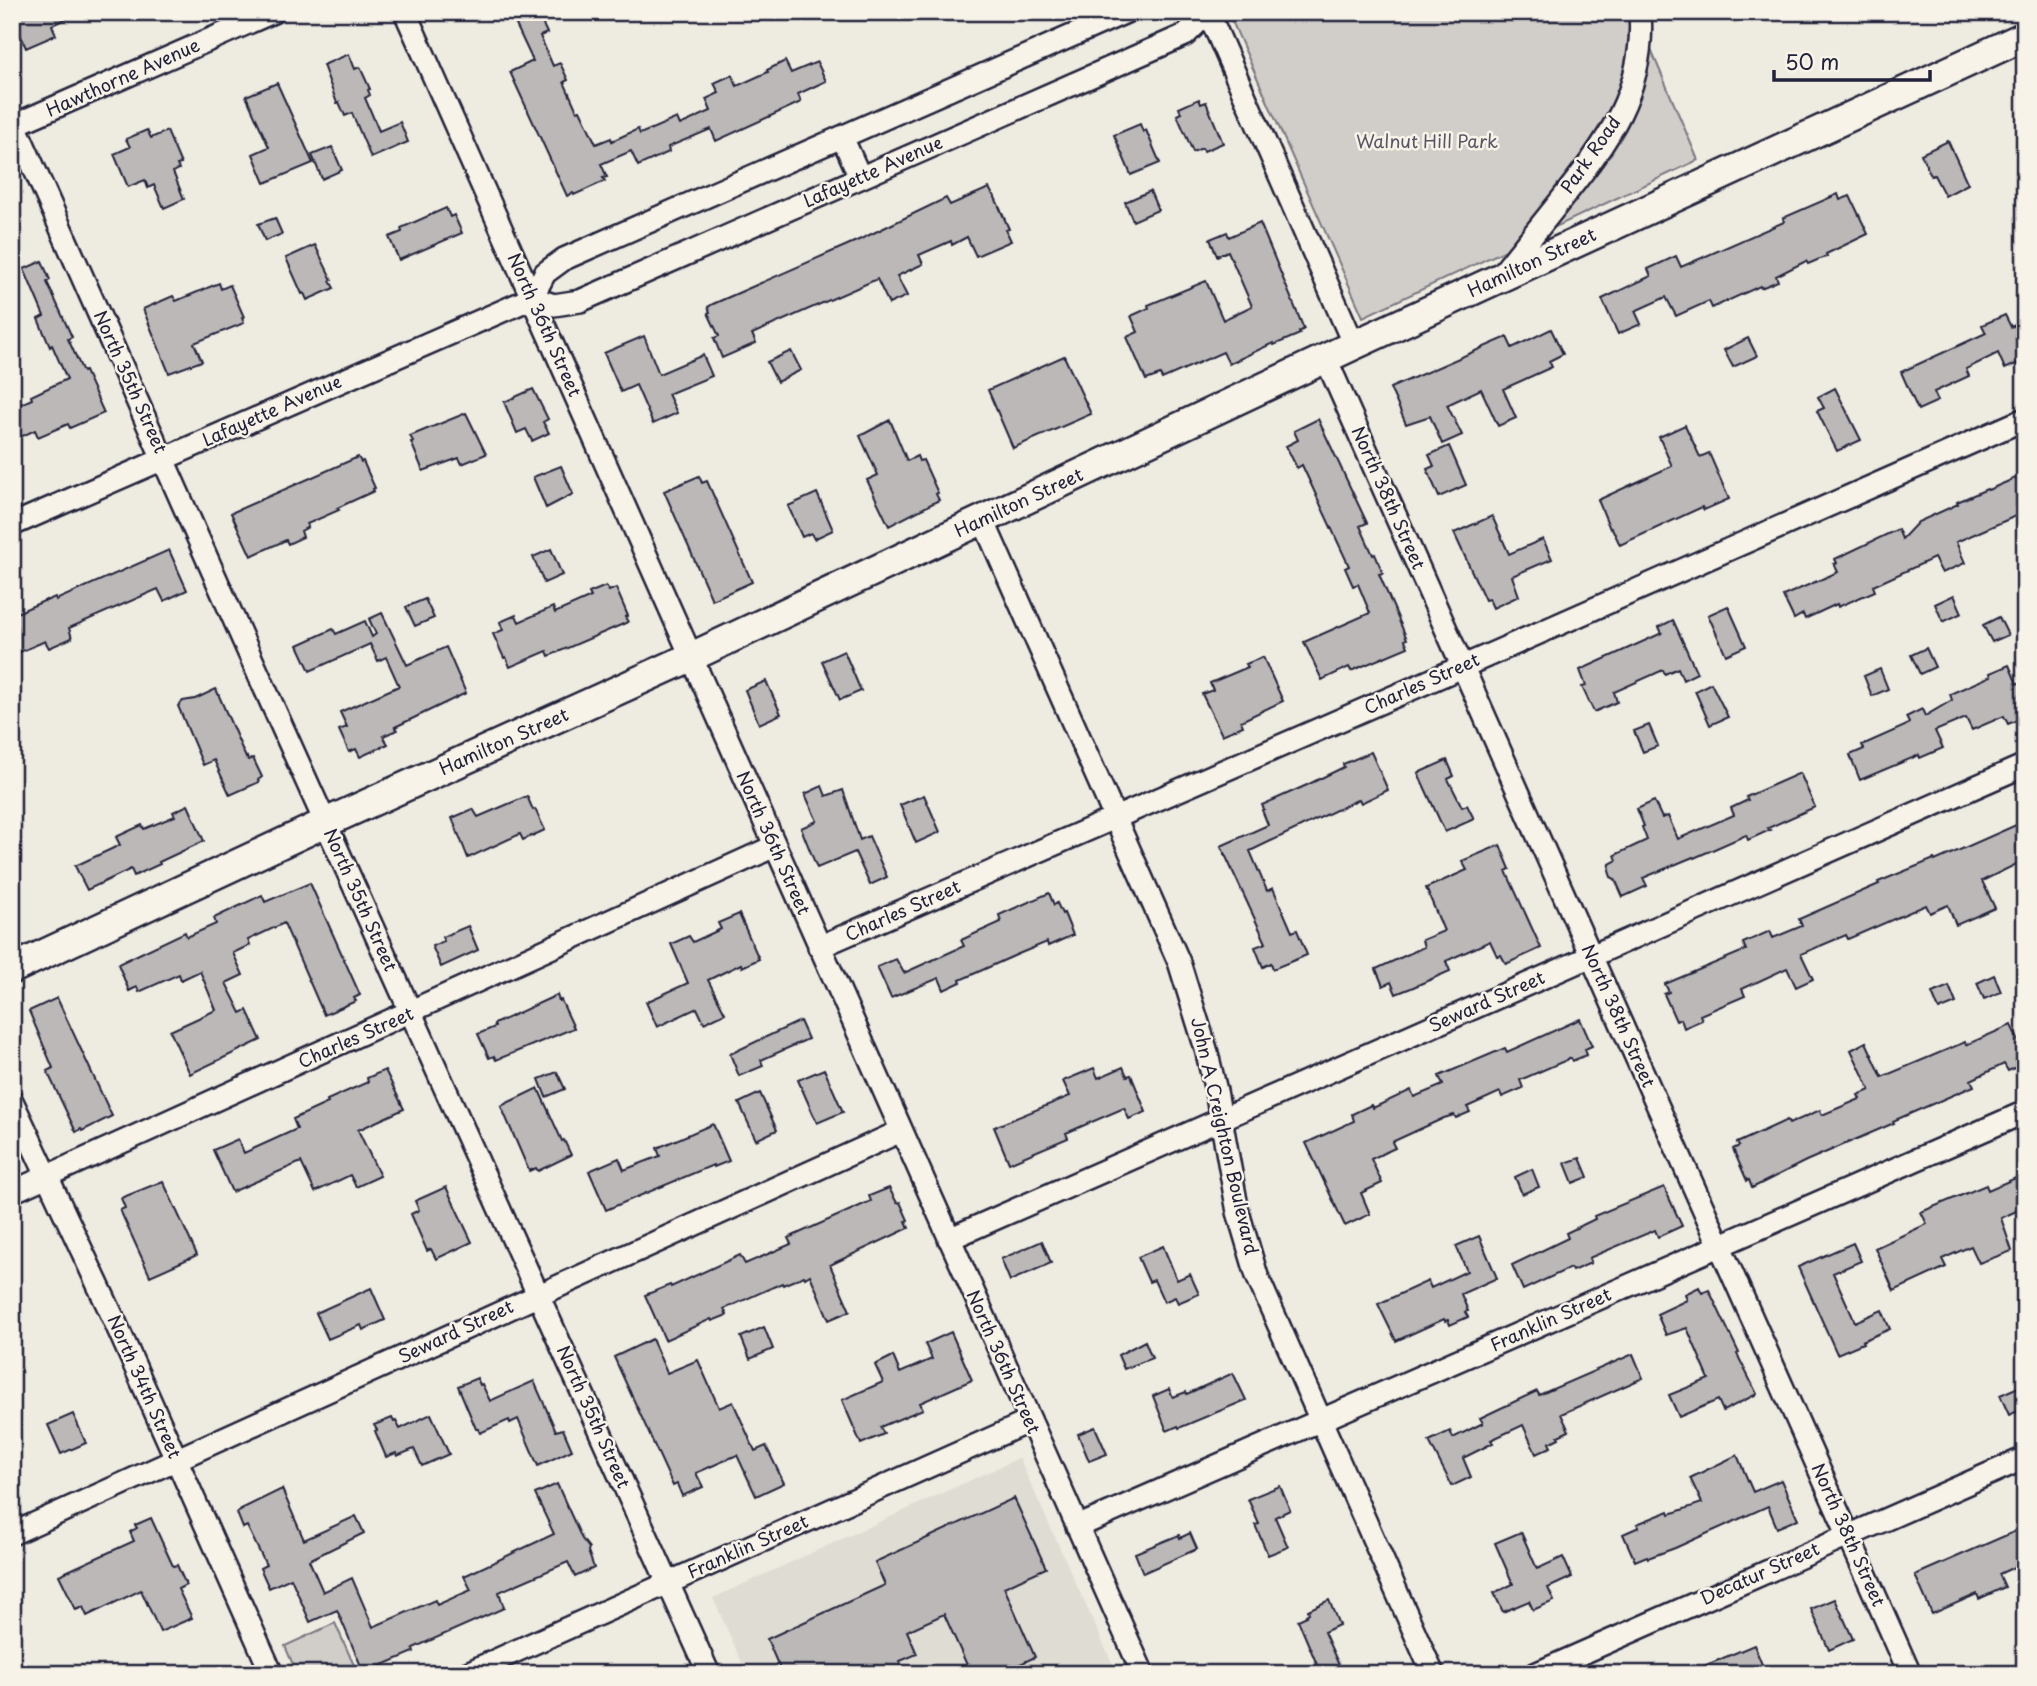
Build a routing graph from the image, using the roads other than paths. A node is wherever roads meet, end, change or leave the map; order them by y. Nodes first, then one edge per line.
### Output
1 (273, 12) edge
2 (405, 12) edge
3 (1126, 12) edge
4 (1202, 12) edge
5 (1208, 12) edge
6 (1640, 12) edge
7 (2025, 36) edge
8 (14, 126) edge
9 (842, 136) junction
10 (860, 177) junction
11 (1498, 279) junction
12 (533, 298) junction
13 (1354, 345) junction
14 (1326, 359) junction
15 (2025, 419) edge
16 (163, 458) junction
17 (982, 520) junction
18 (12, 525) edge
19 (691, 657) junction
20 (1464, 666) junction
21 (2025, 765) edge
22 (1116, 818) junction
23 (326, 823) junction
24 (775, 846) junction
25 (819, 947) junction
26 (1591, 956) junction
27 (12, 969) edge
28 (410, 1013) junction
29 (12, 1101) edge
30 (2025, 1112) edge
31 (1220, 1120) junction
32 (901, 1131) junction
33 (46, 1177) junction
34 (12, 1192) edge
35 (949, 1239) junction
36 (1720, 1247) junction
37 (538, 1295) junction
38 (1030, 1421) junction
39 (1320, 1421) junction
40 (2025, 1458) edge
41 (177, 1460) junction
42 (1077, 1527) junction
43 (12, 1534) edge
44 (1848, 1536) junction
45 (668, 1583) junction
46 (272, 1674) edge
47 (466, 1674) edge
48 (709, 1674) edge
49 (1143, 1674) edge
50 (1433, 1674) edge
51 (1535, 1674) edge
52 (1910, 1674) edge

1 - 8 street, Hawthorne Avenue
2 - 12 street, North 36th Street
3 - 9 street
4 - 10 street, Lafayette Avenue
5 - 13 street
6 - 11 street, Park Road
7 - 11 main road, Hamilton Street
8 - 16 street, North 35th Street
9 - 10 street
9 - 12 street
10 - 12 street, Lafayette Avenue
11 - 13 main road, Hamilton Street
12 - 16 street, Lafayette Avenue
12 - 19 street, North 36th Street
13 - 14 main road, Hamilton Street
14 - 17 main road, Hamilton Street
14 - 20 street, North 38th Street
15 - 20 street, Charles Street
16 - 18 street, Lafayette Avenue
16 - 23 street, North 35th Street
17 - 19 main road, Hamilton Street
17 - 22 street, John A Creighton Boulevard
19 - 23 main road, Hamilton Street
19 - 24 street, North 36th Street
20 - 22 street, Charles Street
20 - 26 street, North 38th Street
21 - 26 street, Seward Street
22 - 25 street, Charles Street
22 - 31 street, John A Creighton Boulevard
23 - 27 main road, Hamilton Street
23 - 28 street, North 35th Street
24 - 25 street, North 36th Street
24 - 28 street, Charles Street
25 - 32 street, North 36th Street
26 - 31 street, Seward Street
26 - 36 street, North 38th Street
28 - 33 street, Charles Street
28 - 37 street, North 35th Street
29 - 33 street, North 34th Street
30 - 36 street, Franklin Street
31 - 35 street, Seward Street
31 - 39 street, John A Creighton Boulevard
32 - 35 street, North 36th Street
32 - 37 street, Seward Street
33 - 34 street, Charles Street
33 - 41 street, North 34th Street
35 - 38 street, North 36th Street
36 - 39 street, Franklin Street
36 - 44 street, North 38th Street
37 - 41 street, Seward Street
37 - 45 street, North 35th Street
38 - 42 street, North 36th Street
38 - 45 street, Franklin Street
39 - 42 street, Franklin Street
39 - 50 street, John A Creighton Boulevard
40 - 44 street, Decatur Street
41 - 43 street, Seward Street
41 - 46 street, North 34th Street
42 - 49 street, North 36th Street
44 - 51 street, Decatur Street
44 - 52 street, North 38th Street
45 - 47 street, Franklin Street
45 - 48 street, North 35th Street

